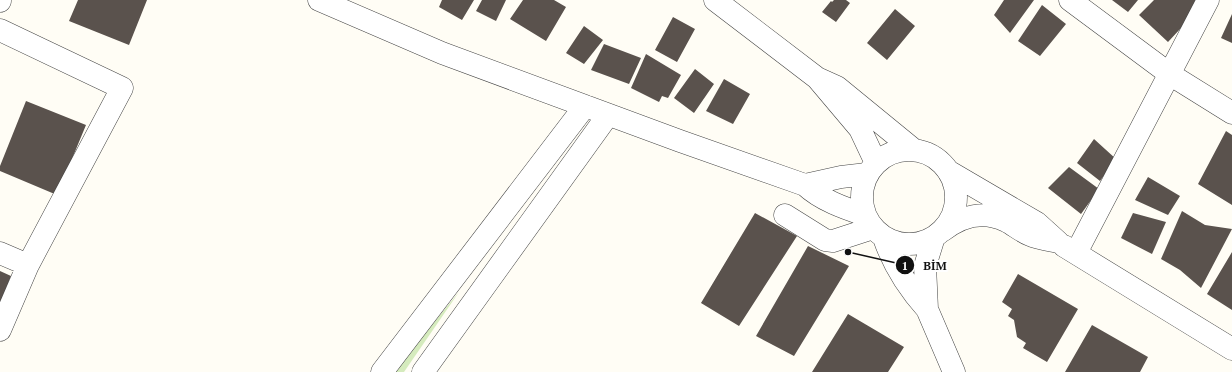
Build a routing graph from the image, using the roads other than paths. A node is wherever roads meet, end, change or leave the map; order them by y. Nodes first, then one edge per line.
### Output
1 (319, 0) edge
2 (715, 0) edge
3 (1070, 0) edge
4 (1208, 0) edge
5 (0, 30) edge
6 (1170, 75) junction
7 (817, 78) junction
8 (585, 106) junction
9 (1232, 113) edge
10 (608, 115) junction
11 (914, 150) junction
12 (872, 169) junction
13 (948, 171) junction
14 (804, 185) junction
15 (785, 215) dead end
16 (874, 227) junction
17 (937, 235) junction
18 (1058, 242) junction
19 (0, 253) edge
20 (1076, 253) junction
21 (28, 265) junction
22 (927, 309) junction
23 (0, 330) edge
24 (1232, 349) edge
25 (382, 372) edge
26 (423, 372) edge
27 (954, 372) edge

1 - 8 street
2 - 7 street
3 - 6 street
4 - 6 street
5 - 21 street
6 - 9 street
6 - 20 street
7 - 11 street
7 - 12 street
8 - 10 street
8 - 25 street
10 - 14 street
10 - 26 street
11 - 12 street
11 - 13 street
12 - 14 street
12 - 16 street
13 - 17 street
13 - 18 street
14 - 16 street
15 - 16 street
16 - 17 street
16 - 22 street
17 - 18 street
17 - 22 street
18 - 20 street
19 - 21 street
20 - 24 street
21 - 23 street
22 - 27 street

